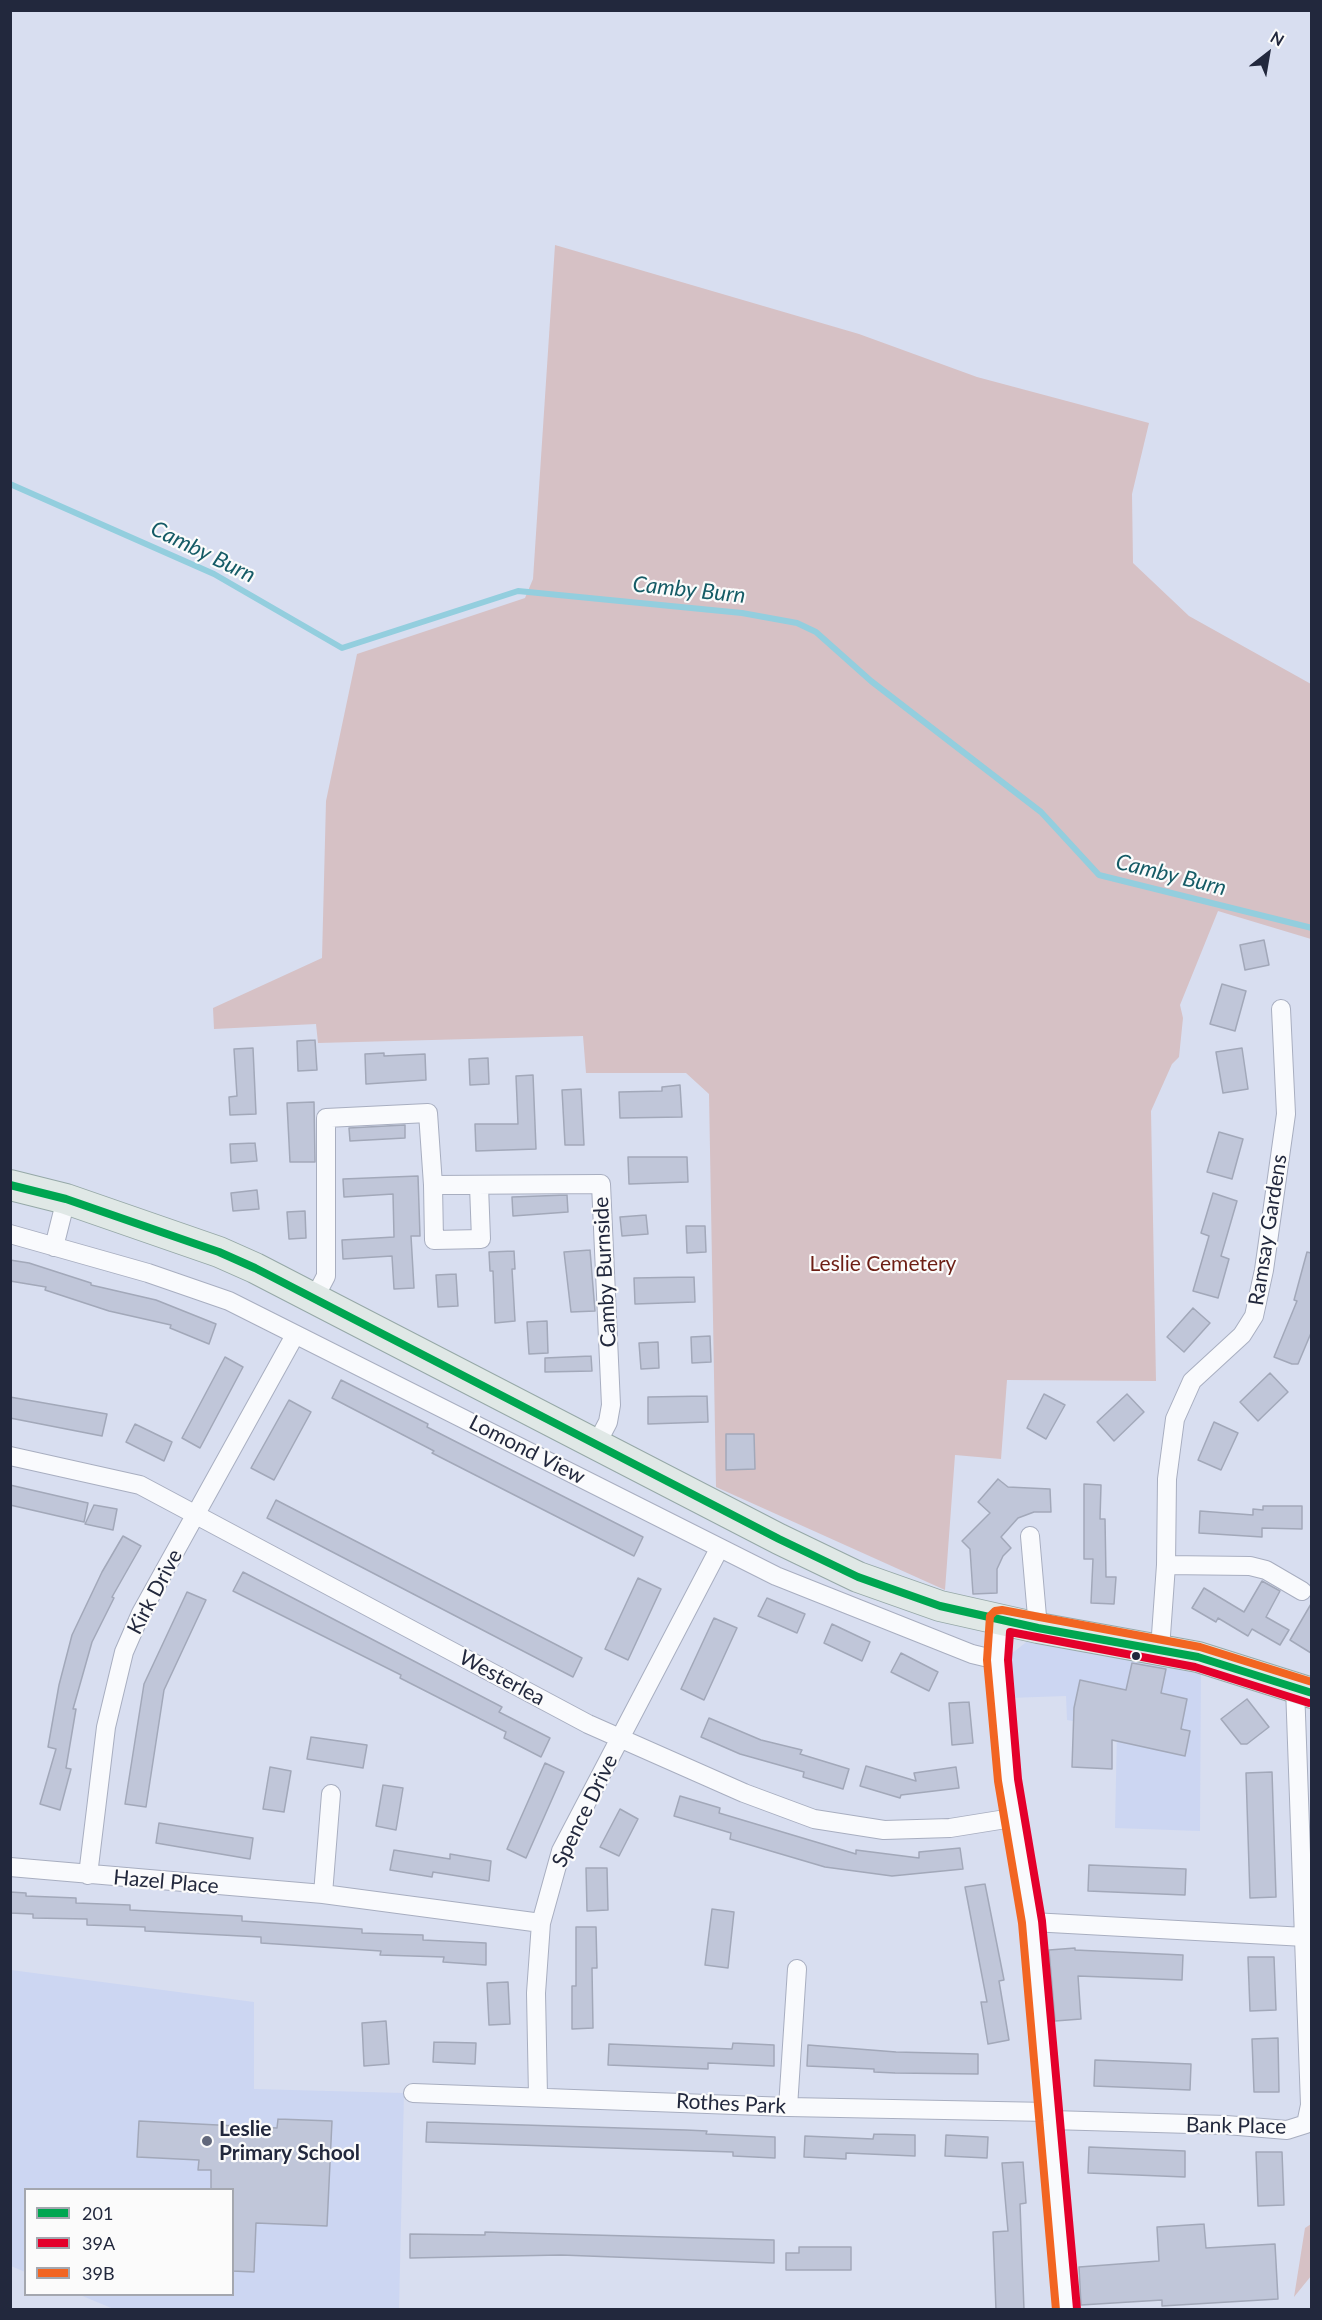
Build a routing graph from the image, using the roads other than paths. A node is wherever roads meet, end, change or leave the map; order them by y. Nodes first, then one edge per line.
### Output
1 (1281, 1009) dead end
2 (10, 1185) edge
3 (432, 1185) junction
4 (479, 1186) junction
5 (66, 1198) junction
6 (10, 1234) edge
7 (54, 1247) junction
8 (315, 1297) junction
9 (295, 1335) junction
10 (596, 1445) junction
11 (10, 1456) edge
12 (197, 1515) junction
13 (1030, 1536) dead end
14 (719, 1549) junction
15 (1166, 1565) junction
16 (1302, 1591) dead end
17 (1000, 1620) junction
18 (1038, 1628) junction
19 (1160, 1649) junction
20 (997, 1660) junction
21 (1303, 1690) edge
22 (621, 1739) junction
23 (331, 1794) dead end
24 (1012, 1818) junction
25 (10, 1867) edge
26 (88, 1875) junction
27 (322, 1894) junction
28 (1032, 1922) junction
29 (541, 1923) junction
30 (1305, 1937) junction
31 (796, 1969) dead end
32 (413, 2093) dead end
33 (538, 2096) junction
34 (788, 2107) junction
35 (1050, 2116) junction
36 (1067, 2310) edge

1 - 15 street, Ramsay Gardens
2 - 5 main road
3 - 4 street, Camby Burnside
3 - 4 street
3 - 8 street
4 - 10 street, Camby Burnside
5 - 7 street
5 - 8 main road
6 - 7 street, Lomond View
7 - 9 street, Lomond View
8 - 10 main road
9 - 12 street, Kirk Drive
9 - 14 street, Lomond View
10 - 17 main road
11 - 12 street, Westerlea
12 - 22 street, Westerlea
12 - 26 street, Kirk Drive
13 - 18 street
14 - 20 street, Lomond View
14 - 22 street, Spence Drive
15 - 16 street
15 - 19 street, Ramsay Gardens
17 - 18 main road
17 - 20 street
18 - 19 main road
19 - 21 main road
20 - 24 street
21 - 30 street, Bank Place
22 - 24 street, Westerlea
22 - 29 street, Spence Drive
23 - 27 street
24 - 28 street
25 - 26 street, Hazel Place
26 - 27 street, Hazel Place
27 - 29 street, Hazel Place
28 - 30 street
28 - 35 street
29 - 33 street, Spence Drive
30 - 35 street, Bank Place
31 - 34 street
32 - 33 street, Rothes Park
33 - 34 street, Rothes Park
34 - 35 street, Rothes Park
35 - 36 street

